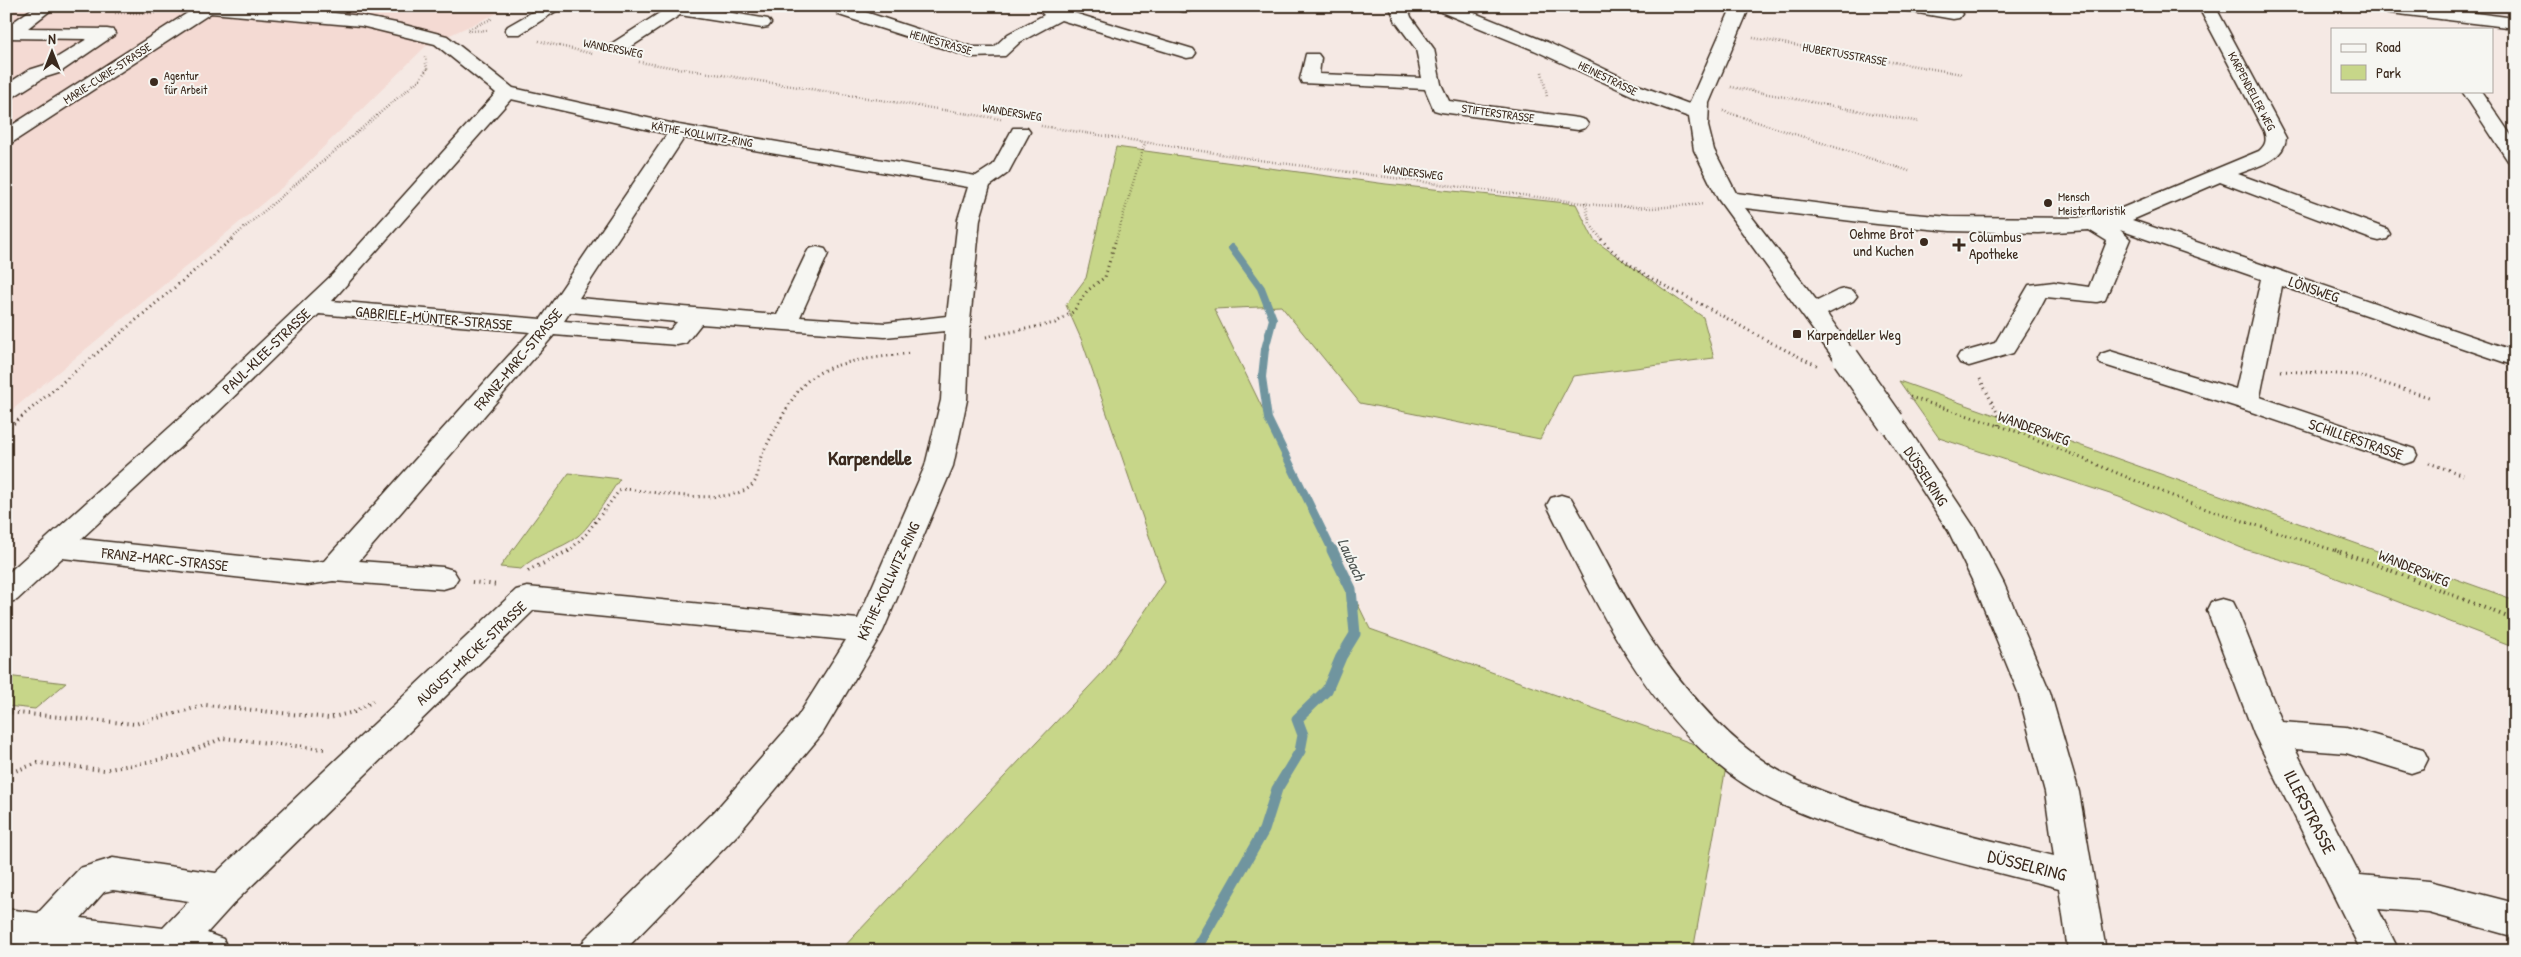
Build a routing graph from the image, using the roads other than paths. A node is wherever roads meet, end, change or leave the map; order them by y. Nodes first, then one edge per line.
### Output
1 (36, 6) edge
2 (48, 6) edge
3 (182, 6) edge
4 (556, 6) edge
5 (658, 6) edge
6 (1036, 6) edge
7 (1405, 6) edge
8 (1442, 6) edge
9 (1492, 6) edge
10 (1741, 6) edge
11 (1907, 6) edge
12 (2206, 6) edge
13 (2374, 6) edge
14 (14, 8) dead end
15 (207, 8) junction
16 (249, 8) edge
17 (2420, 9) edge
18 (677, 10) junction
19 (1066, 10) edge
20 (845, 11) dead end
21 (1952, 14) dead end
22 (1471, 18) junction
23 (2515, 23) edge
24 (762, 24) dead end
25 (2432, 28) edge
26 (514, 30) dead end
27 (617, 48) dead end
28 (1187, 53) dead end
29 (1312, 58) dead end
30 (1432, 84) junction
31 (507, 92) junction
32 (2472, 92) edge
33 (6, 93) edge
34 (1698, 108) junction
35 (6, 116) edge
36 (38, 118) junction
37 (1578, 124) dead end
38 (679, 131) junction
39 (1020, 132) dead end
40 (6, 138) edge
41 (2515, 157) edge
42 (2218, 174) junction
43 (980, 183) junction
44 (1730, 199) junction
45 (2102, 221) junction
46 (2378, 234) dead end
47 (817, 254) dead end
48 (2274, 275) junction
49 (1845, 296) dead end
50 (564, 304) junction
51 (312, 306) junction
52 (1813, 312) junction
53 (694, 316) junction
54 (786, 323) junction
55 (547, 328) junction
56 (958, 332) junction
57 (1970, 358) road end
58 (2110, 359) dead end
59 (2515, 360) edge
60 (2246, 402) junction
61 (2404, 455) road end
62 (1561, 506) dead end
63 (57, 547) junction
64 (333, 570) junction
65 (443, 578) road end
66 (6, 592) edge
67 (2222, 610) dead end
68 (868, 631) junction
69 (2271, 734) junction
70 (2412, 759) dead end
71 (2077, 877) junction
72 (223, 890) junction
73 (2350, 890) junction
74 (2515, 920) edge
75 (19, 931) edge
76 (171, 946) junction
77 (210, 951) edge
78 (598, 951) edge
79 (2087, 951) edge
80 (2380, 951) edge

1 - 14 street
2 - 33 street
3 - 15 street
4 - 26 street
5 - 18 street
6 - 19 street
7 - 30 street, STIFTERSTRASSE
8 - 22 street, HEINESTRASSE
9 - 22 street
10 - 34 street
11 - 21 street
12 - 42 street, KARPENDELLER WEG
13 - 17 street
15 - 16 street
15 - 36 street, MARIE-CURIE-STRASSE
16 - 31 street, KÄTHE-KOLLWITZ-RING
17 - 23 street
17 - 25 street
18 - 24 street
18 - 27 street
19 - 20 street, HEINESTRASSE
19 - 28 street
22 - 34 street, HEINESTRASSE
29 - 30 street
30 - 37 street, STIFTERSTRASSE
31 - 38 street, KÄTHE-KOLLWITZ-RING
31 - 51 street, PAUL-KLEE-STRASSE
32 - 41 street
34 - 44 street, DÜSSELRING
35 - 36 street
36 - 40 street, MARIE-CURIE-STRASSE
38 - 43 street, KÄTHE-KOLLWITZ-RING
38 - 50 street, FRANZ-MARC-STRASSE
39 - 43 street
42 - 45 street, KARPENDELLER WEG
42 - 46 street
43 - 56 street, KÄTHE-KOLLWITZ-RING
44 - 45 street, KARPENDELLER WEG
44 - 52 street, DÜSSELRING
45 - 48 street, LÖNSWEG
45 - 57 street
47 - 54 street
48 - 59 street, LÖNSWEG
48 - 60 street
49 - 52 street
50 - 53 street
50 - 55 street, FRANZ-MARC-STRASSE
51 - 55 street, GABRIELE-MÜNTER-STRASSE
51 - 63 street, PAUL-KLEE-STRASSE
52 - 71 street, DÜSSELRING, bridge
53 - 54 street
53 - 55 street, GABRIELE-MÜNTER-STRASSE
54 - 56 street
55 - 64 street, FRANZ-MARC-STRASSE
56 - 68 street, KÄTHE-KOLLWITZ-RING
58 - 60 street, SCHILLERSTRASSE
60 - 61 street, SCHILLERSTRASSE
62 - 71 street, DÜSSELRING
63 - 64 street, FRANZ-MARC-STRASSE
63 - 66 street, PAUL-KLEE-STRASSE
64 - 65 street, FRANZ-MARC-STRASSE
67 - 69 street, ILLERSTRASSE
68 - 72 street, AUGUST-MACKE-STRASSE
68 - 78 street, KÄTHE-KOLLWITZ-RING
69 - 70 street
69 - 73 street, ILLERSTRASSE
71 - 79 street, DÜSSELRING
72 - 75 street
72 - 76 street, AUGUST-MACKE-STRASSE
73 - 74 street
73 - 80 street, ILLERSTRASSE
75 - 76 street
76 - 77 street

